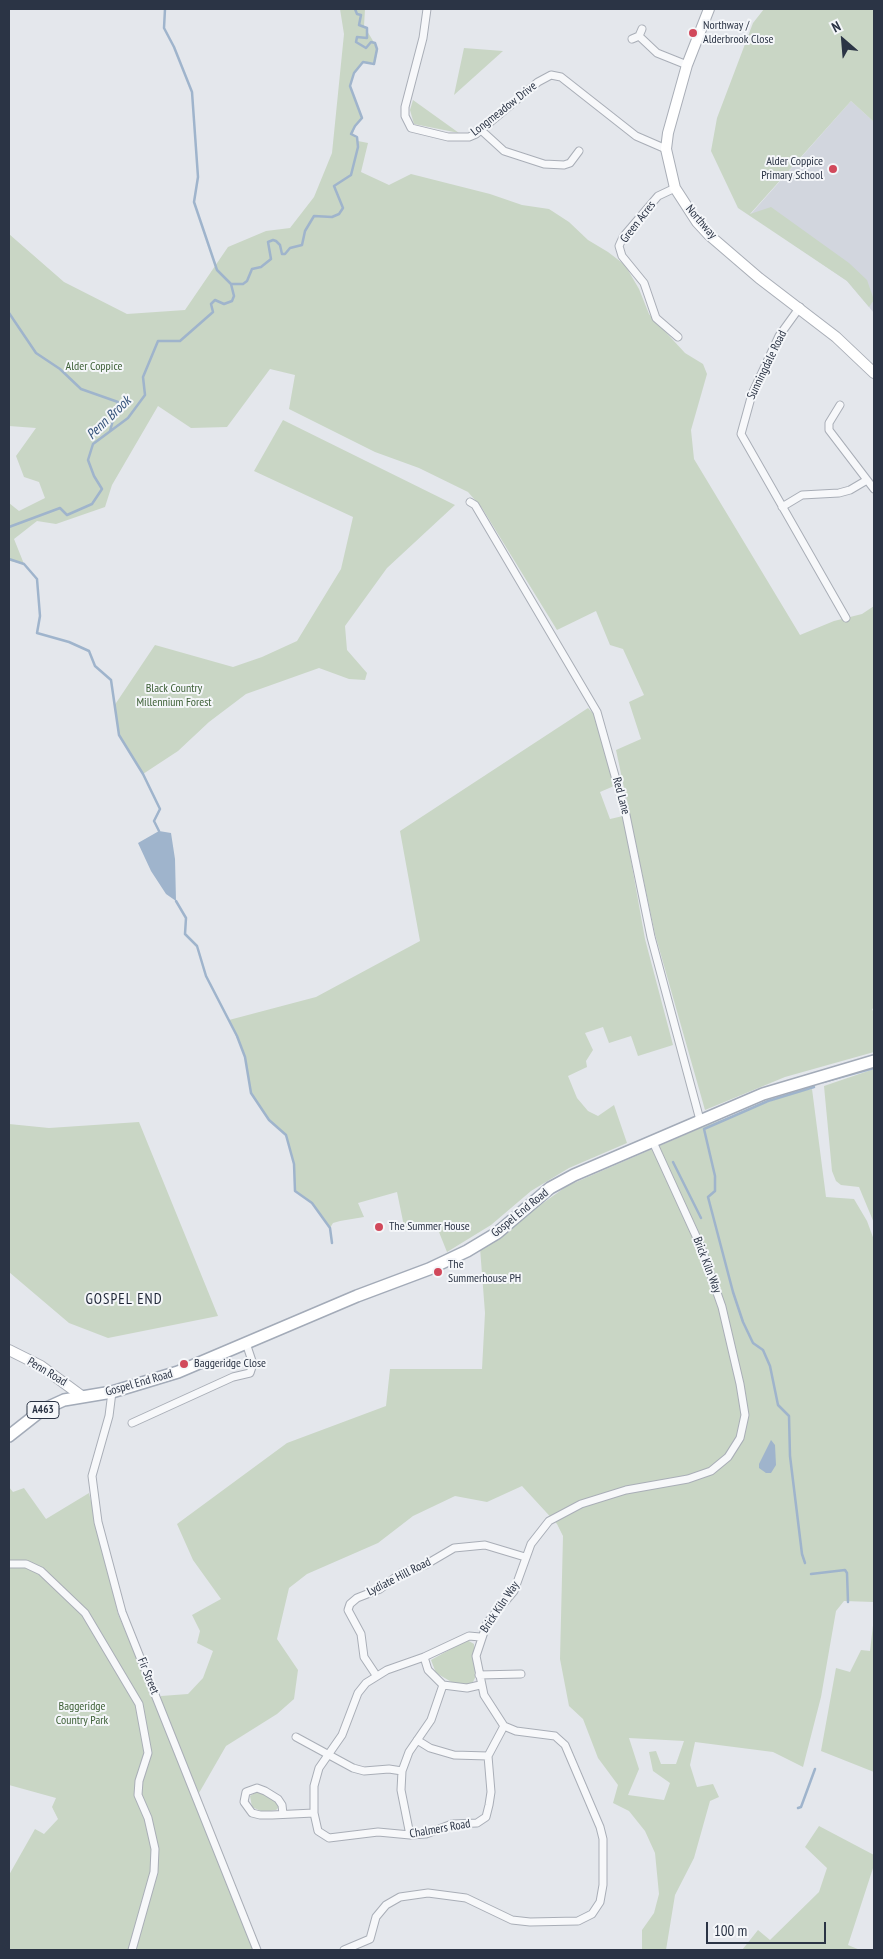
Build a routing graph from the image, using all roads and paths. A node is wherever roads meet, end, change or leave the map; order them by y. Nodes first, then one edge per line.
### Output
1 (427, 9) edge
2 (709, 9) edge
3 (642, 29) dead end
4 (687, 65) junction
5 (481, 130) junction
6 (666, 149) junction
7 (579, 151) dead end
8 (676, 188) junction
9 (800, 306) junction
10 (678, 337) dead end
11 (874, 373) edge
12 (840, 404) dead end
13 (867, 480) junction
14 (874, 489) edge
15 (470, 502) dead end
16 (782, 507) junction
17 (846, 618) dead end
18 (874, 1061) edge
19 (700, 1120) junction
20 (653, 1142) junction
21 (246, 1343) junction
22 (9, 1350) edge
23 (112, 1392) junction
24 (82, 1396) junction
25 (132, 1423) dead end
26 (9, 1434) edge
27 (525, 1557) junction
28 (9, 1564) edge
29 (480, 1637) junction
30 (424, 1657) junction
31 (521, 1674) dead end
32 (376, 1675) junction
33 (479, 1675) junction
34 (443, 1685) junction
35 (480, 1686) junction
36 (504, 1726) junction
37 (296, 1737) dead end
38 (417, 1740) junction
39 (327, 1756) junction
40 (488, 1756) junction
41 (402, 1771) junction
42 (314, 1813) junction
43 (283, 1814) junction
44 (410, 1835) junction
45 (132, 1950) edge
46 (257, 1950) edge
47 (344, 1950) edge

1 - 5 street, Longmeadow Drive
2 - 4 street, Northway
3 - 4 street
4 - 6 street, Northway
5 - 6 street, Longmeadow Drive
5 - 7 street
6 - 8 street, Northway
8 - 9 street, Northway
8 - 10 street, Green Acres
9 - 11 street, Northway
9 - 16 street, Sunningdale Road
12 - 13 street
13 - 14 street
13 - 16 street
15 - 19 street, Red Lane
16 - 17 street, Sunningdale Road
18 - 19 main road, Gospel End Road / A463
19 - 20 main road, Gospel End Road / A463
20 - 21 main road, Gospel End Road / A463
20 - 27 street, Brick Kiln Way
21 - 23 main road, Gospel End Road / A463
21 - 25 street
22 - 24 street, Penn Road
23 - 24 main road, Gospel End Road / A463
23 - 46 street, Fir Street
24 - 26 main road, A463
27 - 29 street, Brick Kiln Way
27 - 32 street, Lydiate Hill Road
28 - 45 street
29 - 30 street, Chalmers Road
29 - 33 street, Brick Kiln Way
30 - 32 street, Chalmers Road
30 - 34 street
31 - 33 street
32 - 39 street, Chalmers Road
33 - 35 street, Brick Kiln Way
34 - 35 street
34 - 38 street
35 - 36 street, Brick Kiln Way
36 - 40 street
36 - 47 street
37 - 39 street
38 - 40 street
38 - 41 street
39 - 41 street
39 - 42 street, Chalmers Road
40 - 44 street, Chalmers Road
41 - 44 street
42 - 43 street
42 - 44 street, Chalmers Road
43 - 43 street

